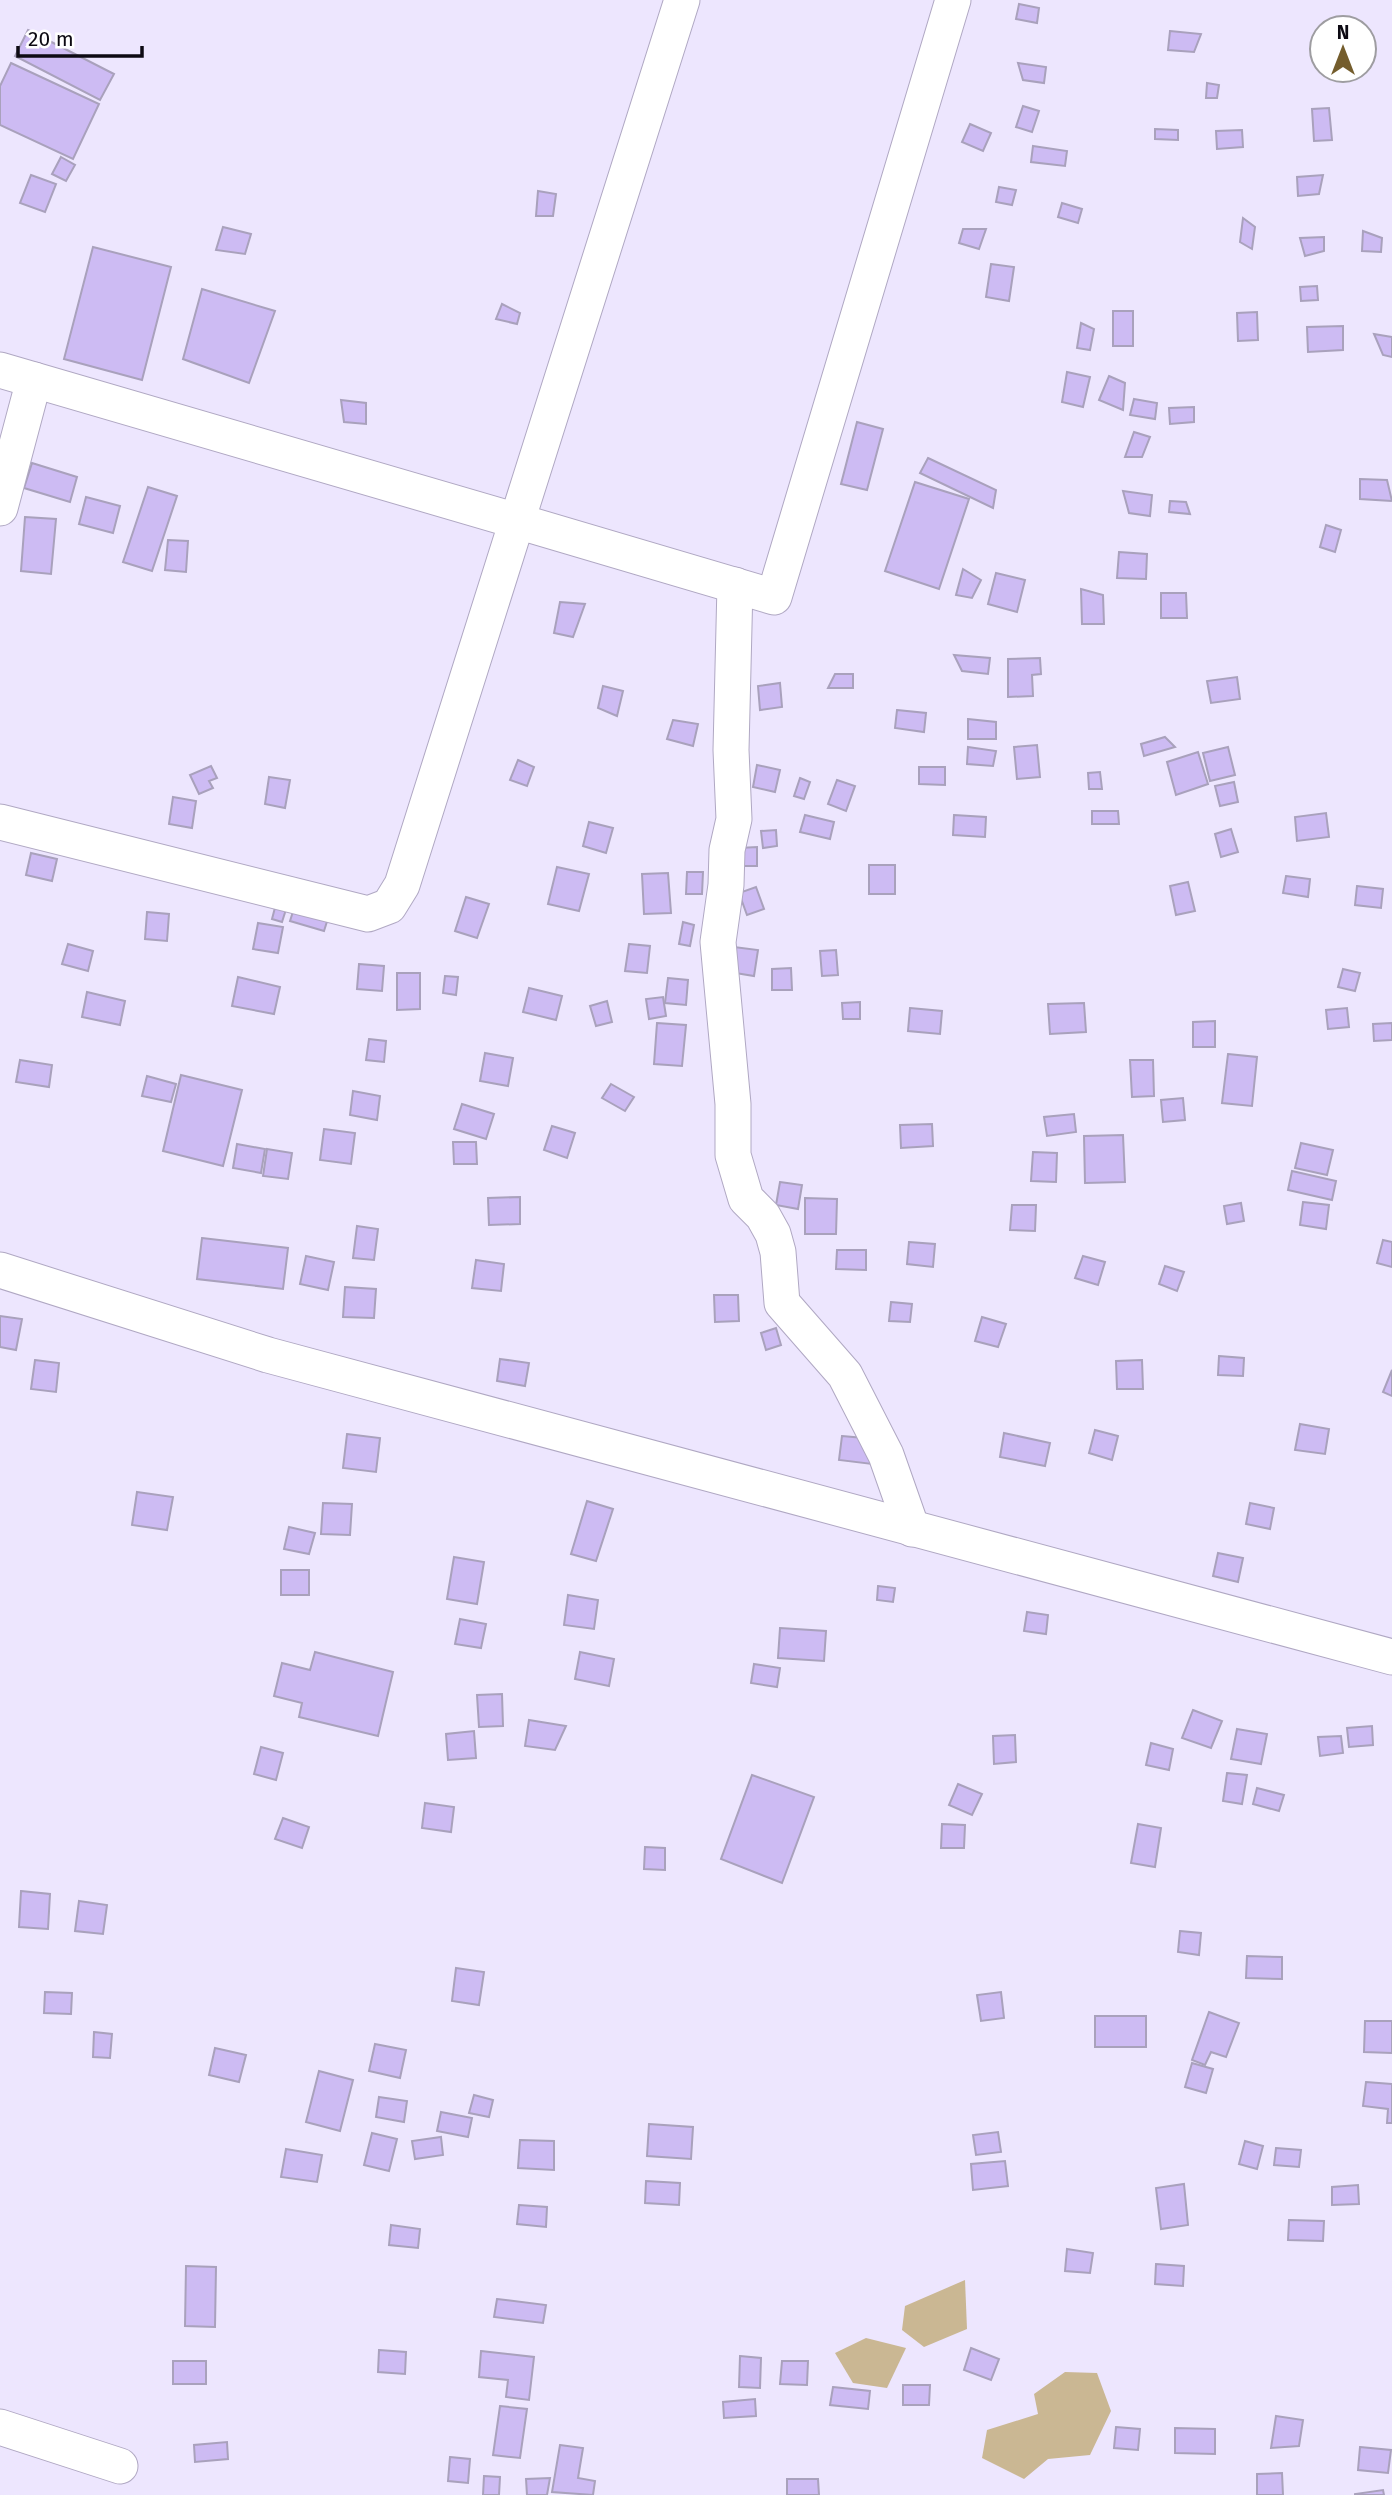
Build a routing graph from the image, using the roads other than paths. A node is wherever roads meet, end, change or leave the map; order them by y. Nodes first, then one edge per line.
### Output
1 (682, 0) edge
2 (953, 0) edge
3 (0, 370) edge
4 (34, 380) junction
5 (0, 508) edge
6 (517, 521) junction
7 (735, 585) junction
8 (0, 822) edge
9 (0, 1270) edge
10 (912, 1529) junction
11 (1392, 1657) edge
12 (0, 2427) edge
13 (120, 2466) dead end

1 - 6 street
2 - 7 street
3 - 4 street
4 - 5 street
4 - 6 street
6 - 7 street
6 - 8 street
7 - 10 street
9 - 10 street
10 - 11 street
12 - 13 street

